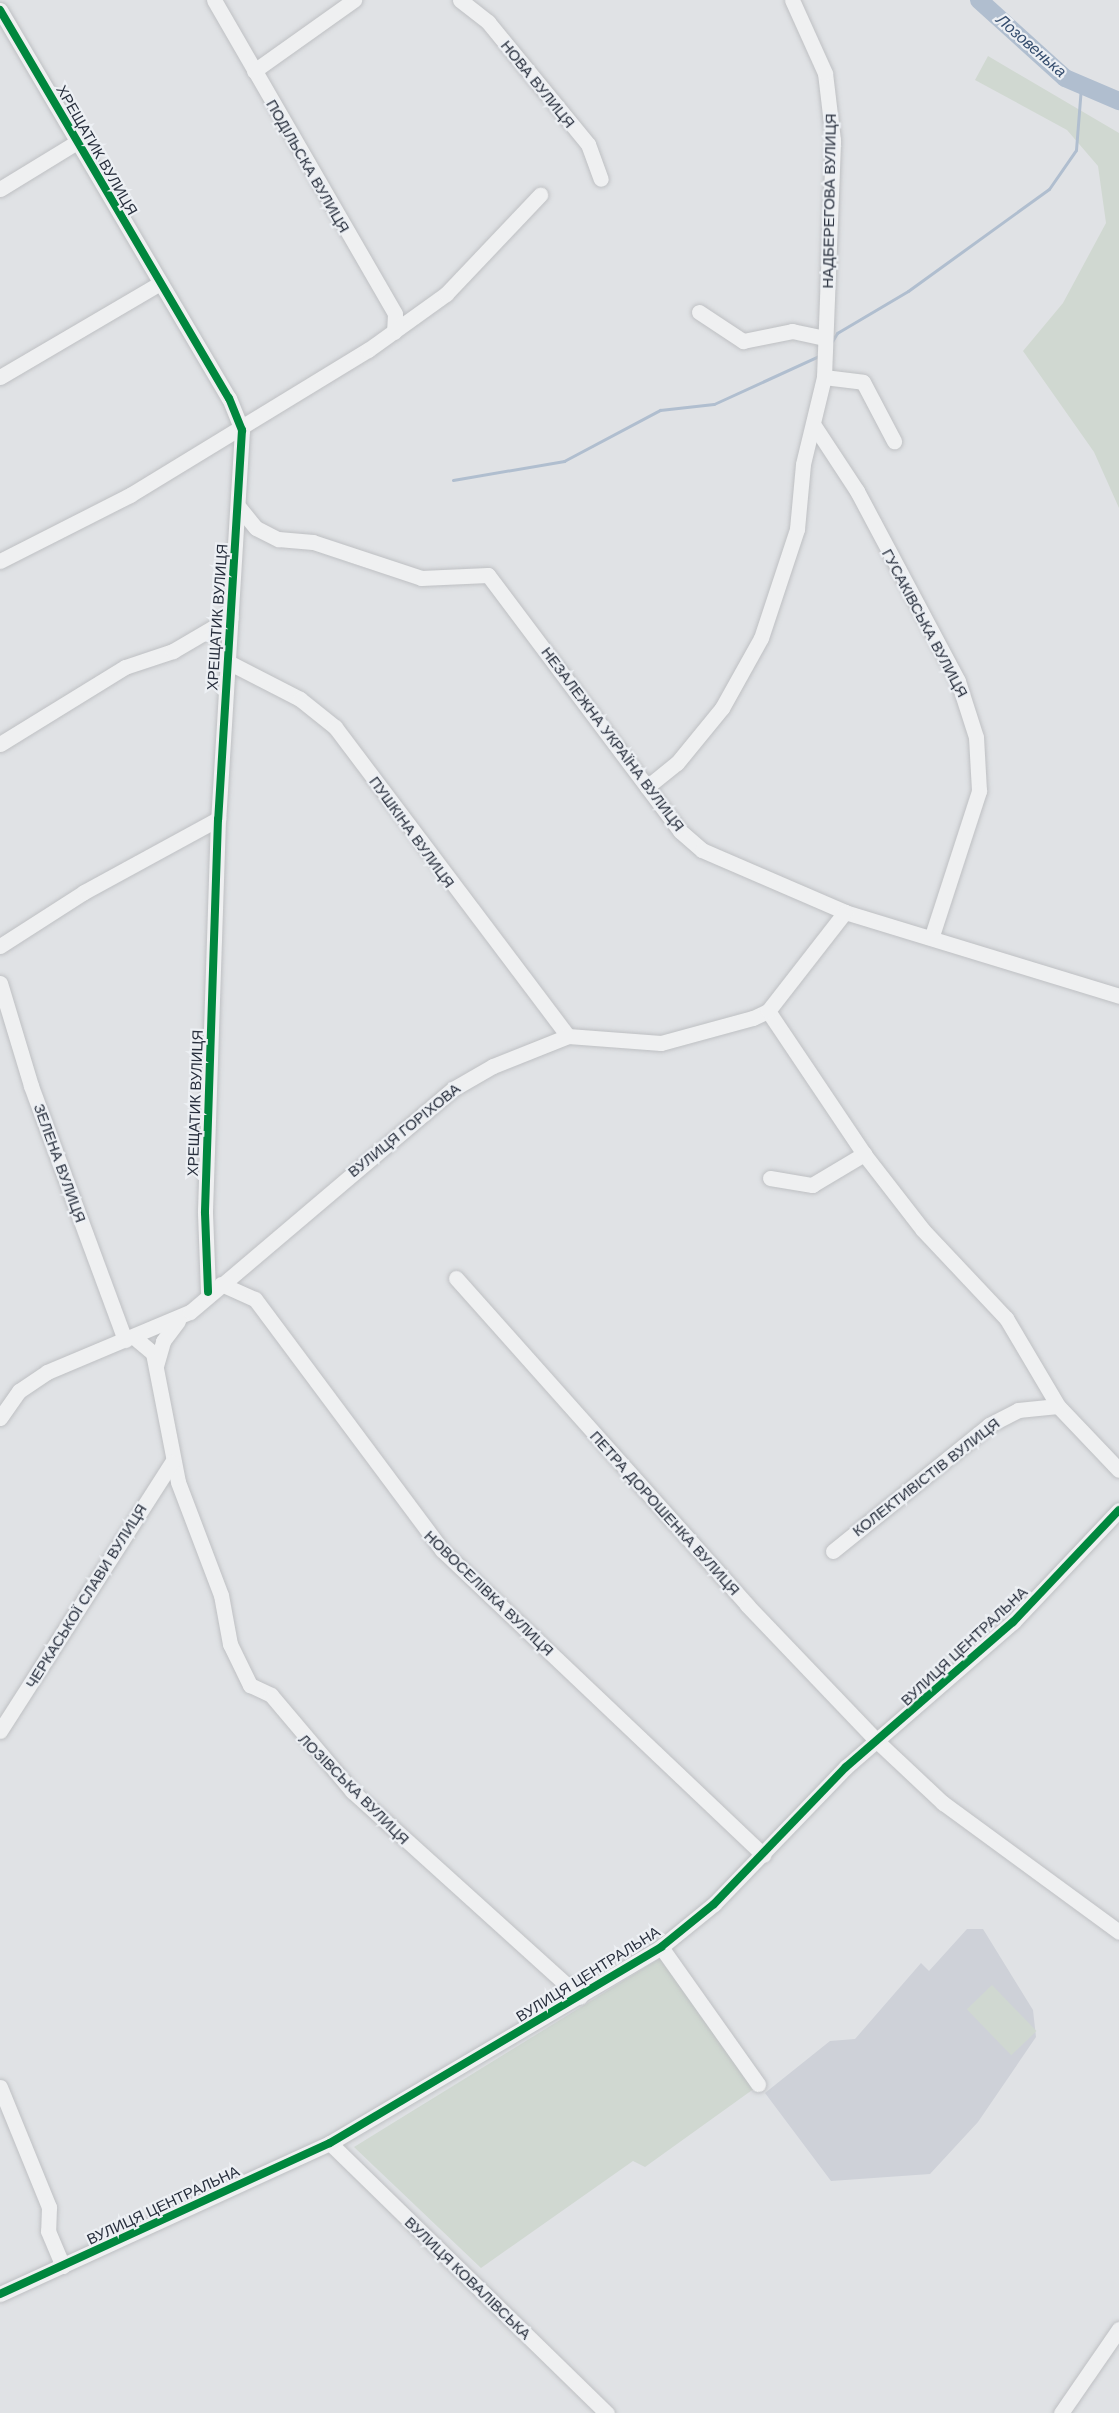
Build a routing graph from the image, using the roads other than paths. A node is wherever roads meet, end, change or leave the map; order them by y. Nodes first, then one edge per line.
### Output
1 (214, 0) edge
2 (354, 0) edge
3 (460, 0) edge
4 (792, 0) edge
5 (0, 10) edge
6 (254, 71) junction
7 (75, 143) junction
8 (601, 179) dead end
9 (0, 189) edge
10 (540, 195) dead end
11 (160, 283) junction
12 (699, 312) dead end
13 (394, 332) junction
14 (825, 338) junction
15 (0, 377) edge
16 (824, 377) junction
17 (815, 427) junction
18 (242, 430) junction
19 (894, 441) dead end
20 (238, 506) junction
21 (0, 561) edge
22 (231, 616) junction
23 (228, 662) junction
24 (0, 744) edge
25 (647, 787) junction
26 (218, 819) junction
27 (845, 912) junction
28 (932, 936) junction
29 (0, 946) edge
30 (0, 983) edge
31 (1119, 996) edge
32 (768, 1011) junction
33 (568, 1036) junction
34 (864, 1154) junction
35 (771, 1178) dead end
36 (456, 1278) dead end
37 (214, 1288) junction
38 (179, 1320) junction
39 (130, 1339) junction
40 (156, 1366) junction
41 (1058, 1406) junction
42 (0, 1418) edge
43 (172, 1462) junction
44 (1119, 1470) edge
45 (1119, 1510) edge
46 (833, 1551) dead end
47 (0, 1731) edge
48 (879, 1743) junction
49 (763, 1855) junction
50 (1119, 1932) edge
51 (661, 1947) junction
52 (580, 1997) junction
53 (758, 2084) dead end
54 (0, 2087) edge
55 (330, 2143) junction
56 (63, 2266) junction
57 (0, 2294) edge
58 (1119, 2329) edge
59 (607, 2413) edge
60 (1061, 2413) edge

1 - 6 street, ПОДІЛЬСКА ВУЛИЦЯ
2 - 6 street
3 - 8 street, НОВА ВУЛИЦЯ
4 - 14 street, НАДБЕРЕГОВА ВУЛИЦЯ
5 - 7 street, ХРЕЩАТИК ВУЛИЦЯ
6 - 13 street, ПОДІЛЬСКА ВУЛИЦЯ
7 - 9 street
7 - 11 street, ХРЕЩАТИК ВУЛИЦЯ
10 - 13 street
11 - 15 street
11 - 18 street, ХРЕЩАТИК ВУЛИЦЯ
12 - 14 street
13 - 18 street
14 - 16 street, НАДБЕРЕГОВА ВУЛИЦЯ
16 - 17 street, НАДБЕРЕГОВА ВУЛИЦЯ
16 - 19 street
17 - 25 street, НАДБЕРЕГОВА ВУЛИЦЯ
17 - 28 street, ГУСАКІВСЬКА ВУЛИЦЯ
18 - 20 street, ХРЕЩАТИК ВУЛИЦЯ
18 - 21 street
20 - 22 street, ХРЕЩАТИК ВУЛИЦЯ
20 - 25 street, НЕЗАЛЕЖНА УКРАЇНА ВУЛИЦЯ
22 - 23 street, ХРЕЩАТИК ВУЛИЦЯ
22 - 24 street
23 - 26 street, ХРЕЩАТИК ВУЛИЦЯ
23 - 33 street, ПУШКІНА ВУЛИЦЯ
25 - 27 street, НЕЗАЛЕЖНА УКРАЇНА ВУЛИЦЯ
26 - 29 street
26 - 37 street, ХРЕЩАТИК ВУЛИЦЯ
27 - 28 street, НЕЗАЛЕЖНА УКРАЇНА ВУЛИЦЯ
27 - 32 street
28 - 31 street, НЕЗАЛЕЖНА УКРАЇНА ВУЛИЦЯ
30 - 39 street, ЗЕЛЕНА ВУЛИЦЯ
32 - 33 street, ВУЛИЦЯ ГОРІХОВА
32 - 34 street
33 - 37 street, ВУЛИЦЯ ГОРІХОВА
34 - 35 street
34 - 41 street
36 - 48 street, ПЕТРА ДОРОШЕНКА ВУЛИЦЯ
37 - 38 street, ВУЛИЦЯ ГОРІХОВА
37 - 49 street, НОВОСЕЛІВКА ВУЛИЦЯ
38 - 39 street, ВУЛИЦЯ ГОРІХОВА
38 - 40 street
39 - 40 street, ЛОЗІВСЬКА ВУЛИЦЯ
39 - 42 street, ВУЛИЦЯ ГОРІХОВА
40 - 43 street, ЛОЗІВСЬКА ВУЛИЦЯ
41 - 44 street
41 - 46 street, КОЛЕКТИВІСТІВ ВУЛИЦЯ
43 - 47 street, ЧЕРКАСЬКОЇ СЛАВИ ВУЛИЦЯ
43 - 52 street, ЛОЗІВСЬКА ВУЛИЦЯ
45 - 48 street, ВУЛИЦЯ ЦЕНТРАЛЬНА
48 - 49 street, ВУЛИЦЯ ЦЕНТРАЛЬНА
48 - 50 street, ПЕТРА ДОРОШЕНКА ВУЛИЦЯ
49 - 51 street, ВУЛИЦЯ ЦЕНТРАЛЬНА
51 - 52 street, ВУЛИЦЯ ЦЕНТРАЛЬНА
51 - 53 street
52 - 55 street, ВУЛИЦЯ ЦЕНТРАЛЬНА
54 - 56 street
55 - 56 street, ВУЛИЦЯ ЦЕНТРАЛЬНА
55 - 59 street, ВУЛИЦЯ КОВАЛІВСЬКА
56 - 57 street, ВУЛИЦЯ ЦЕНТРАЛЬНА
58 - 60 street

